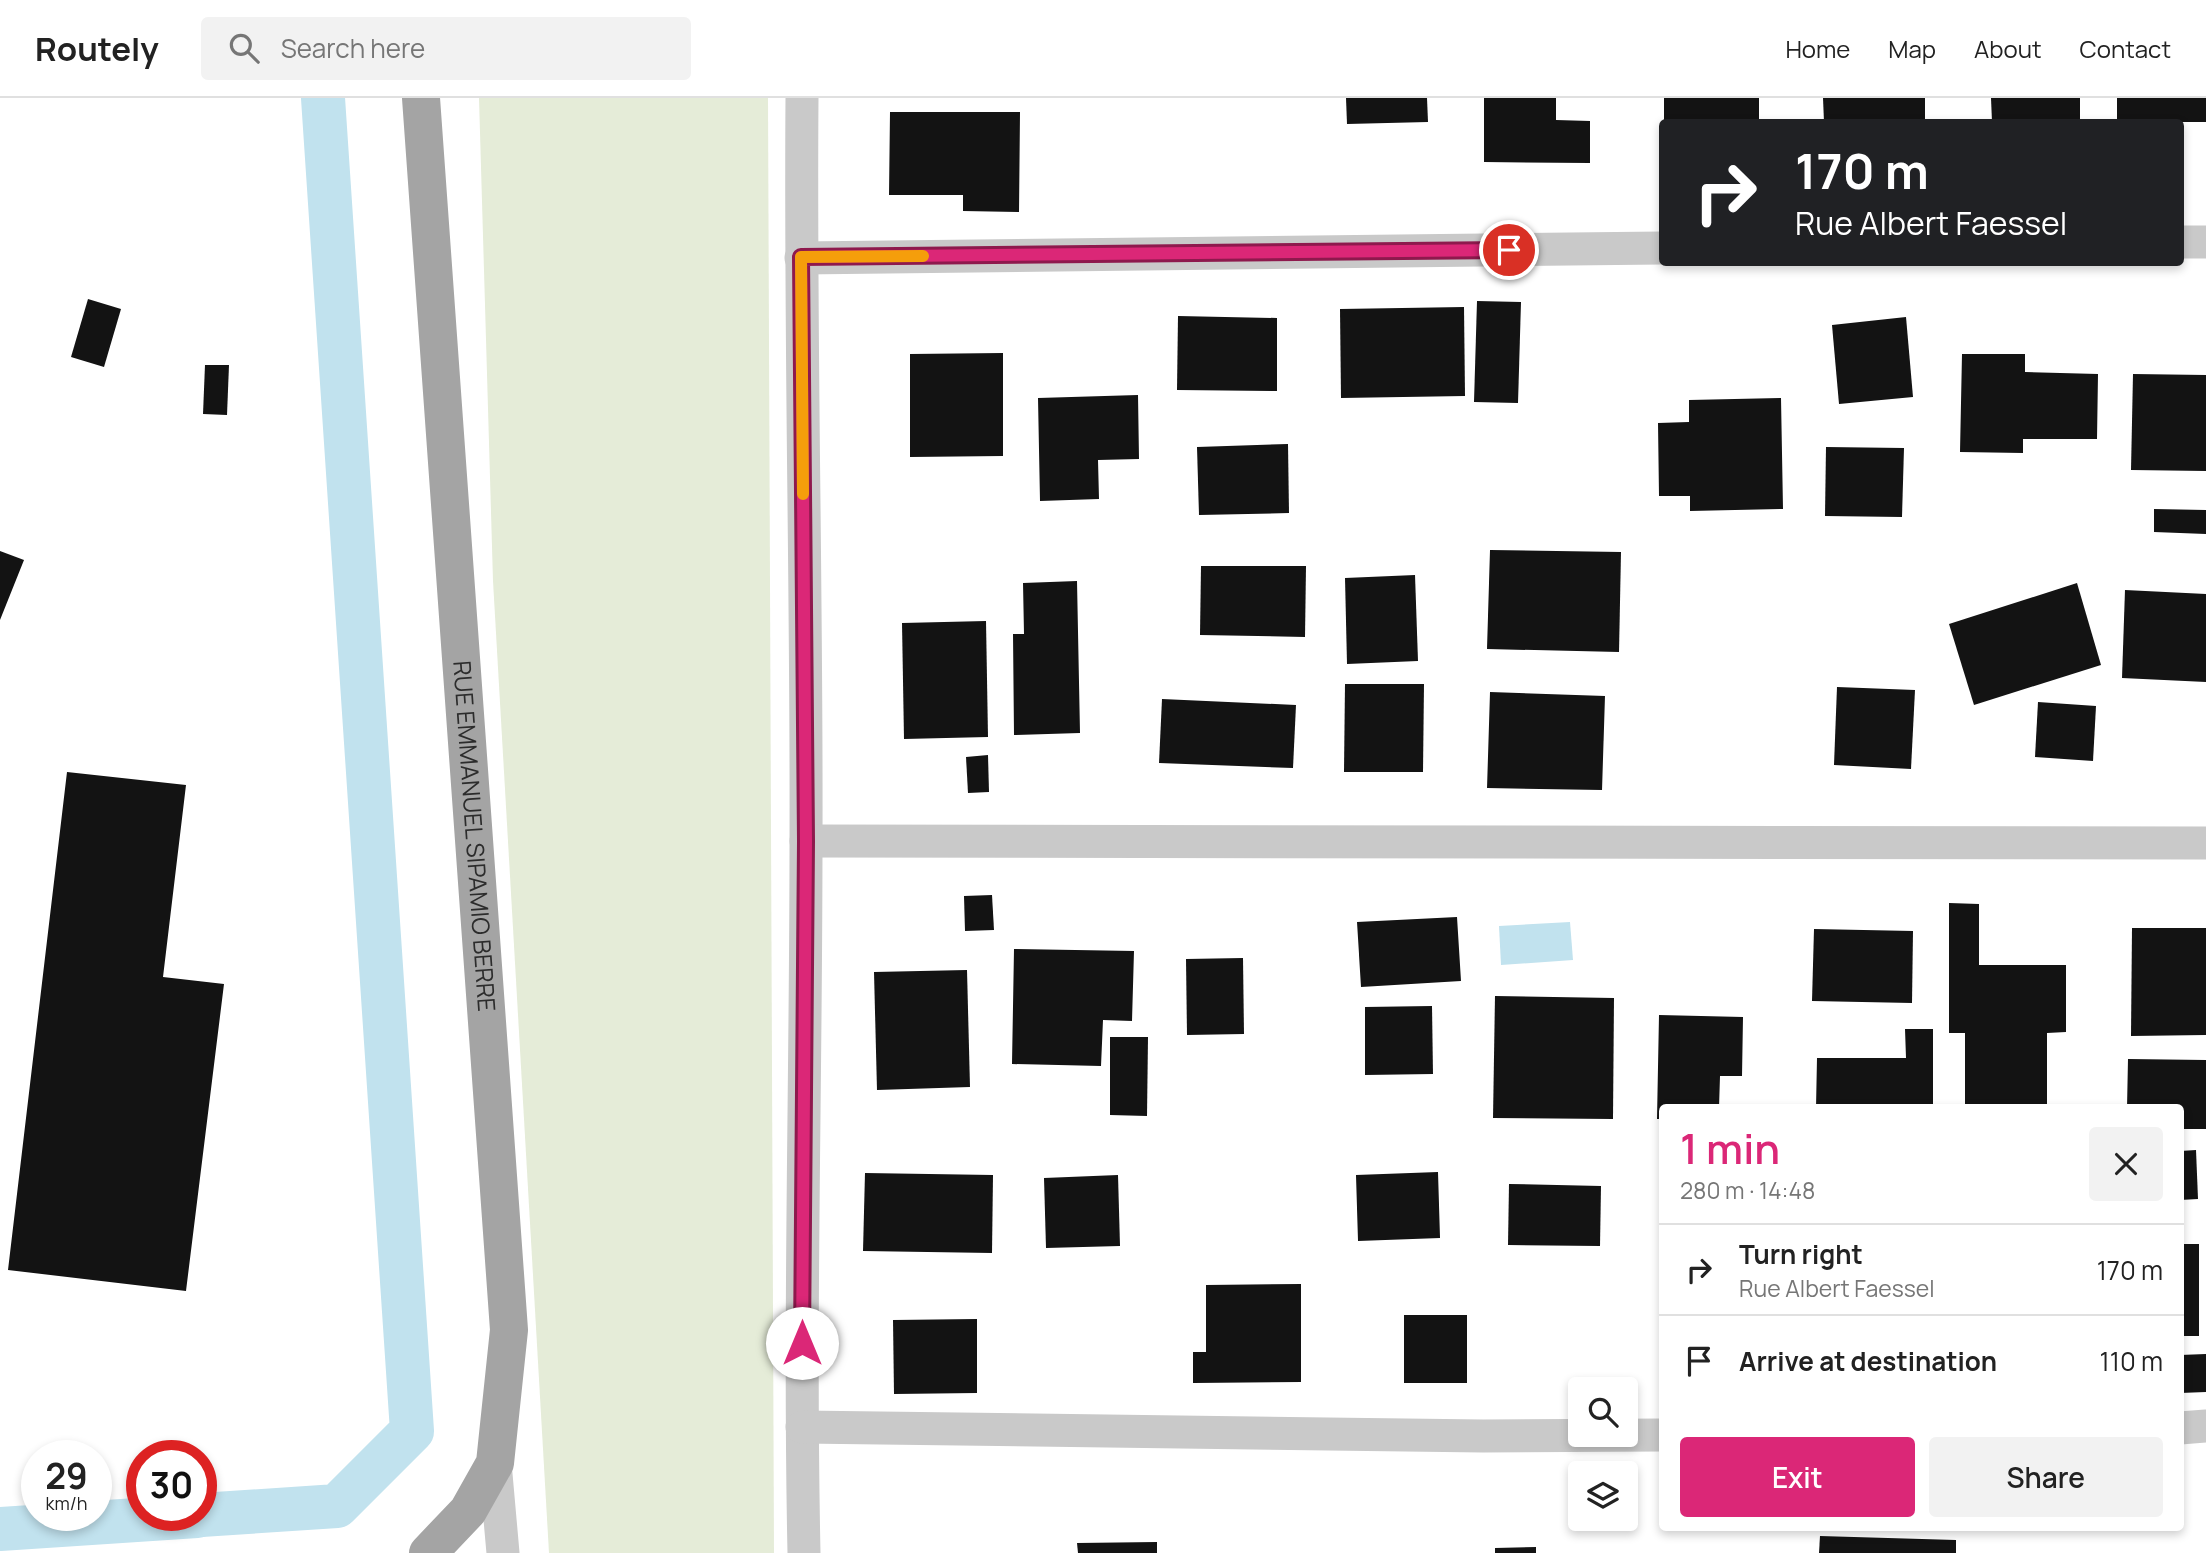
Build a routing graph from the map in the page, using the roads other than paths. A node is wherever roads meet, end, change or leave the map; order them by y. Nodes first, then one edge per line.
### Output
1 (421, 98) edge
2 (802, 98) edge
3 (2206, 242) edge
4 (2184, 243) edge
5 (1659, 248) edge
6 (801, 257) junction
7 (806, 841) junction
8 (2206, 843) edge
9 (2206, 1426) edge
10 (802, 1427) junction
11 (2184, 1428) edge
12 (1659, 1435) edge
13 (495, 1463) junction
14 (428, 1553) edge
15 (503, 1553) edge
16 (804, 1553) edge

1 - 13 main road, RUE EMMANUEL SIPAMIO BERRE
2 - 6 street
3 - 4 street
5 - 6 street
6 - 7 street
7 - 8 street
7 - 10 street
9 - 11 street
10 - 12 street
10 - 16 street
13 - 14 main road, RUE EMMANUEL SIPAMIO BERRE
13 - 15 street

